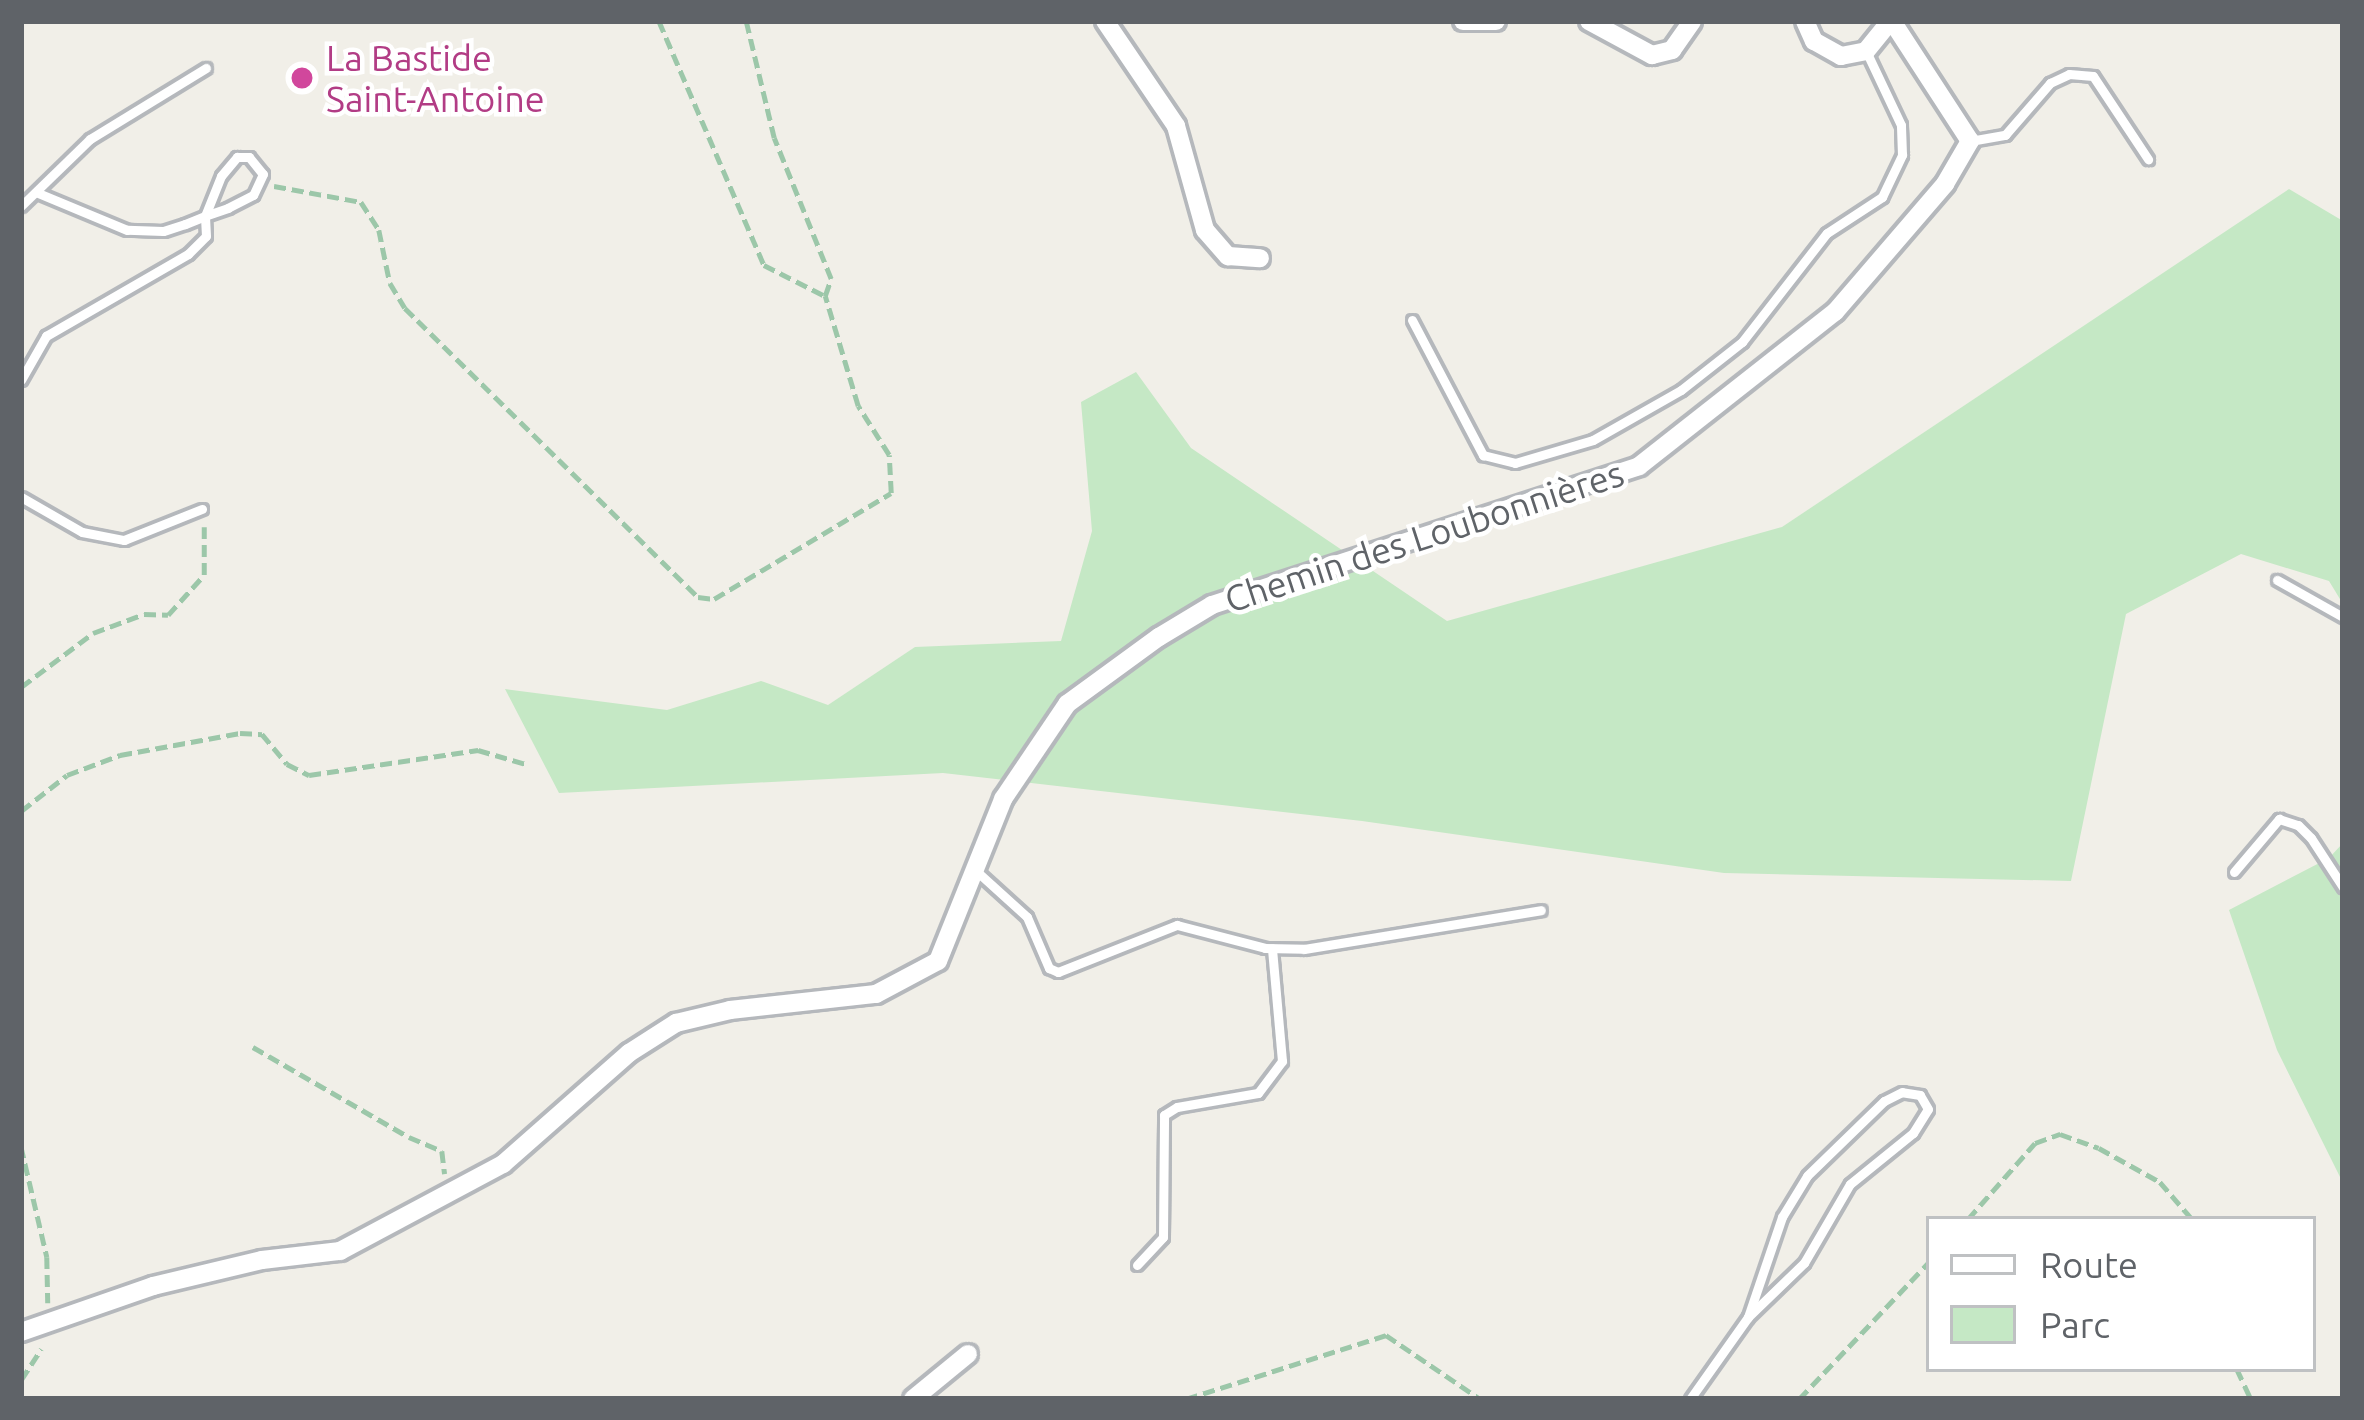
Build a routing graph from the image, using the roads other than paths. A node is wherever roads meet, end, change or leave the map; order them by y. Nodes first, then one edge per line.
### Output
1 (1106, 21) edge
2 (1463, 21) edge
3 (1496, 21) edge
4 (1589, 21) edge
5 (1692, 21) edge
6 (1805, 21) edge
7 (1892, 21) edge
8 (1866, 50) junction
9 (206, 68) dead end
10 (1970, 140) junction
11 (2148, 159) dead end
12 (38, 193) junction
13 (21, 206) edge
14 (206, 216) junction
15 (1259, 258) dead end
16 (1412, 320) dead end
17 (21, 380) edge
18 (21, 497) edge
19 (202, 509) road end
20 (2277, 580) dead end
21 (2343, 617) edge
22 (973, 868) junction
23 (2234, 872) dead end
24 (2343, 887) edge
25 (1541, 910) dead end
26 (1272, 948) junction
27 (1137, 1264) dead end
28 (1748, 1317) junction
29 (21, 1333) edge
30 (968, 1354) dead end
31 (913, 1399) edge
32 (1690, 1399) edge

1 - 15 street
2 - 3 street
4 - 5 street
6 - 8 street
7 - 8 street
7 - 10 street
8 - 16 lane
9 - 12 lane
10 - 11 lane
10 - 22 street, Chemin des Loubonnières
12 - 13 lane
12 - 14 lane
14 - 14 lane
14 - 17 lane
18 - 19 lane
20 - 21 lane
22 - 26 lane
22 - 29 street, Chemin des Loubonnières
23 - 24 lane
25 - 26 lane
26 - 27 lane
28 - 28 lane
28 - 32 lane
30 - 31 street

